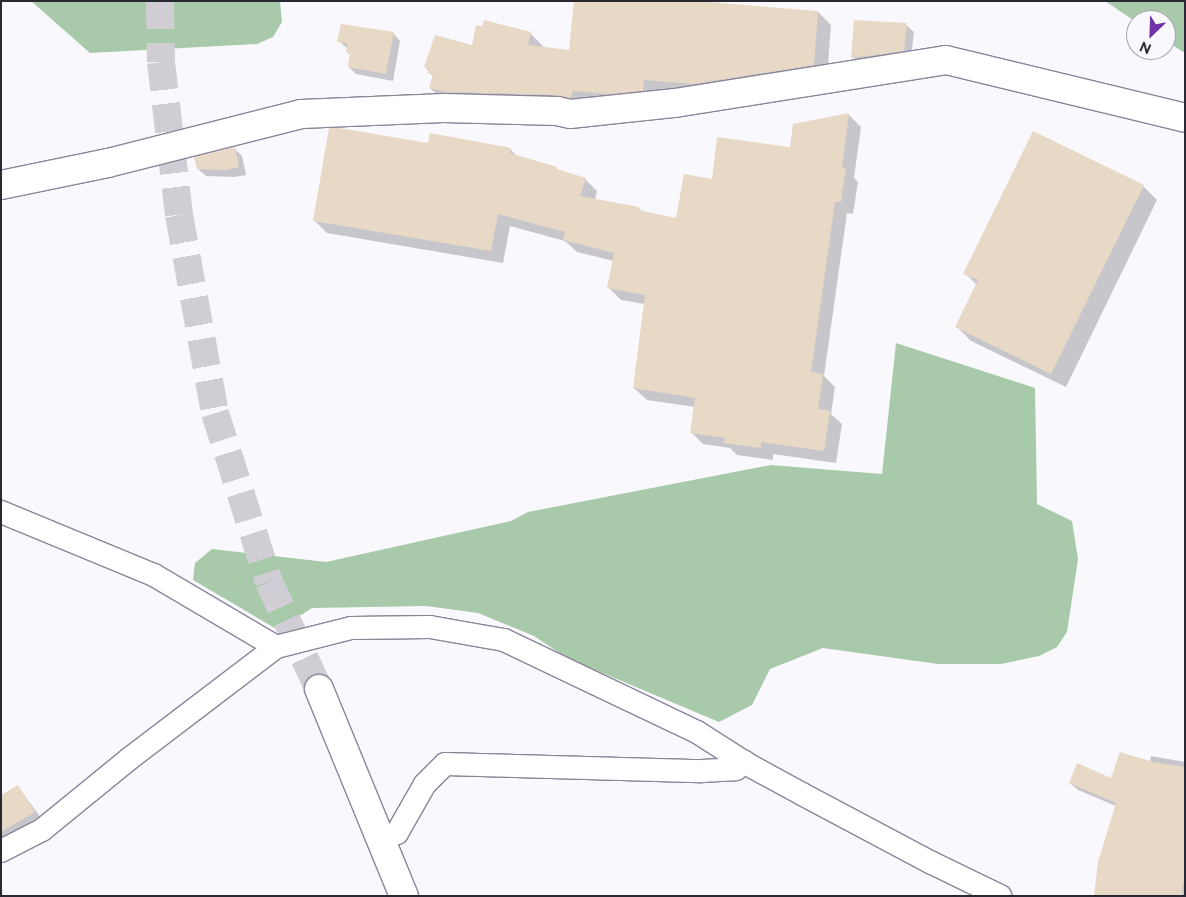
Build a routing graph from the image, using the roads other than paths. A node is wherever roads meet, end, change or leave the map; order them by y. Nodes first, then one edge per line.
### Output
1 (1185, 118) edge
2 (1, 185) edge
3 (1, 512) edge
4 (276, 647) junction
5 (319, 689) tunnel mouth
6 (744, 762) junction
7 (380, 838) junction
8 (1, 851) edge
9 (404, 896) edge
10 (1000, 896) edge

1 - 2 street
3 - 4 street
4 - 6 street
4 - 8 street
5 - 7 street
6 - 7 street
6 - 10 street
7 - 9 street

